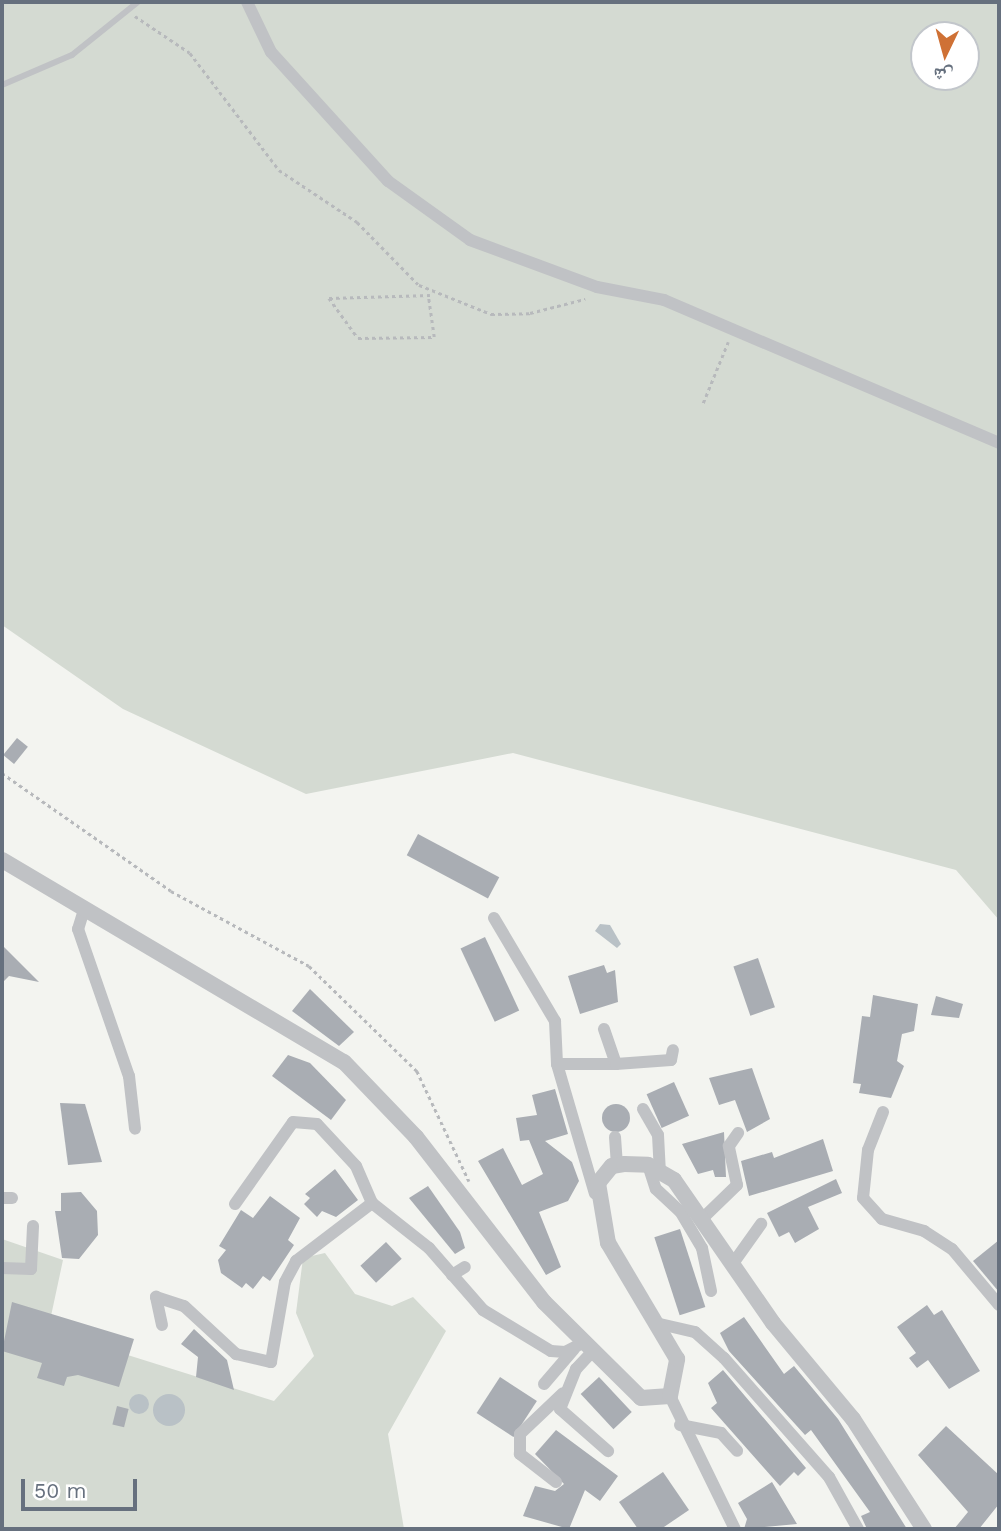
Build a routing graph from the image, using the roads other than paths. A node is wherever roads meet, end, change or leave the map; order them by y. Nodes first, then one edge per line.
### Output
1 (138, 2) edge
2 (247, 2) edge
3 (2, 85) edge
4 (999, 443) edge
5 (2, 860) edge
6 (83, 913) junction
7 (494, 918) dead end
8 (604, 1029) dead end
9 (673, 1050) dead end
10 (558, 1063) junction
11 (616, 1064) junction
12 (643, 1109) dead end
13 (883, 1112) dead end
14 (135, 1129) dead end
15 (738, 1133) dead end
16 (615, 1137) dead end
17 (617, 1165) junction
18 (654, 1168) junction
19 (372, 1203) junction
20 (235, 1204) dead end
21 (599, 1208) junction
22 (704, 1217) junction
23 (761, 1224) dead end
24 (33, 1226) dead end
25 (734, 1262) junction
26 (465, 1267) dead end
27 (2, 1268) edge
28 (452, 1275) junction
29 (711, 1291) dead end
30 (999, 1305) edge
31 (660, 1324) junction
32 (162, 1325) dead end
33 (583, 1348) junction
34 (544, 1384) dead end
35 (563, 1393) junction
36 (670, 1396) junction
37 (680, 1425) junction
38 (608, 1451) dead end
39 (737, 1451) dead end
40 (556, 1482) dead end
41 (734, 1529) edge
42 (858, 1529) edge
43 (924, 1529) edge

1 - 3 lane
2 - 4 street
5 - 6 street
6 - 14 street
6 - 33 street
7 - 10 street
8 - 11 street
9 - 11 street
10 - 11 street
10 - 21 street
12 - 18 street
13 - 30 street
15 - 22 street
16 - 17 street
17 - 18 street
17 - 21 street
18 - 22 street
18 - 29 street
19 - 20 street
19 - 28 street
19 - 32 street
21 - 31 street
22 - 25 street
23 - 25 street
24 - 27 street
25 - 43 street
26 - 28 street
28 - 33 street
31 - 36 street
31 - 42 street
33 - 34 street
33 - 35 street
33 - 36 street
35 - 38 street
35 - 40 street
36 - 37 street
37 - 39 street
37 - 41 street

